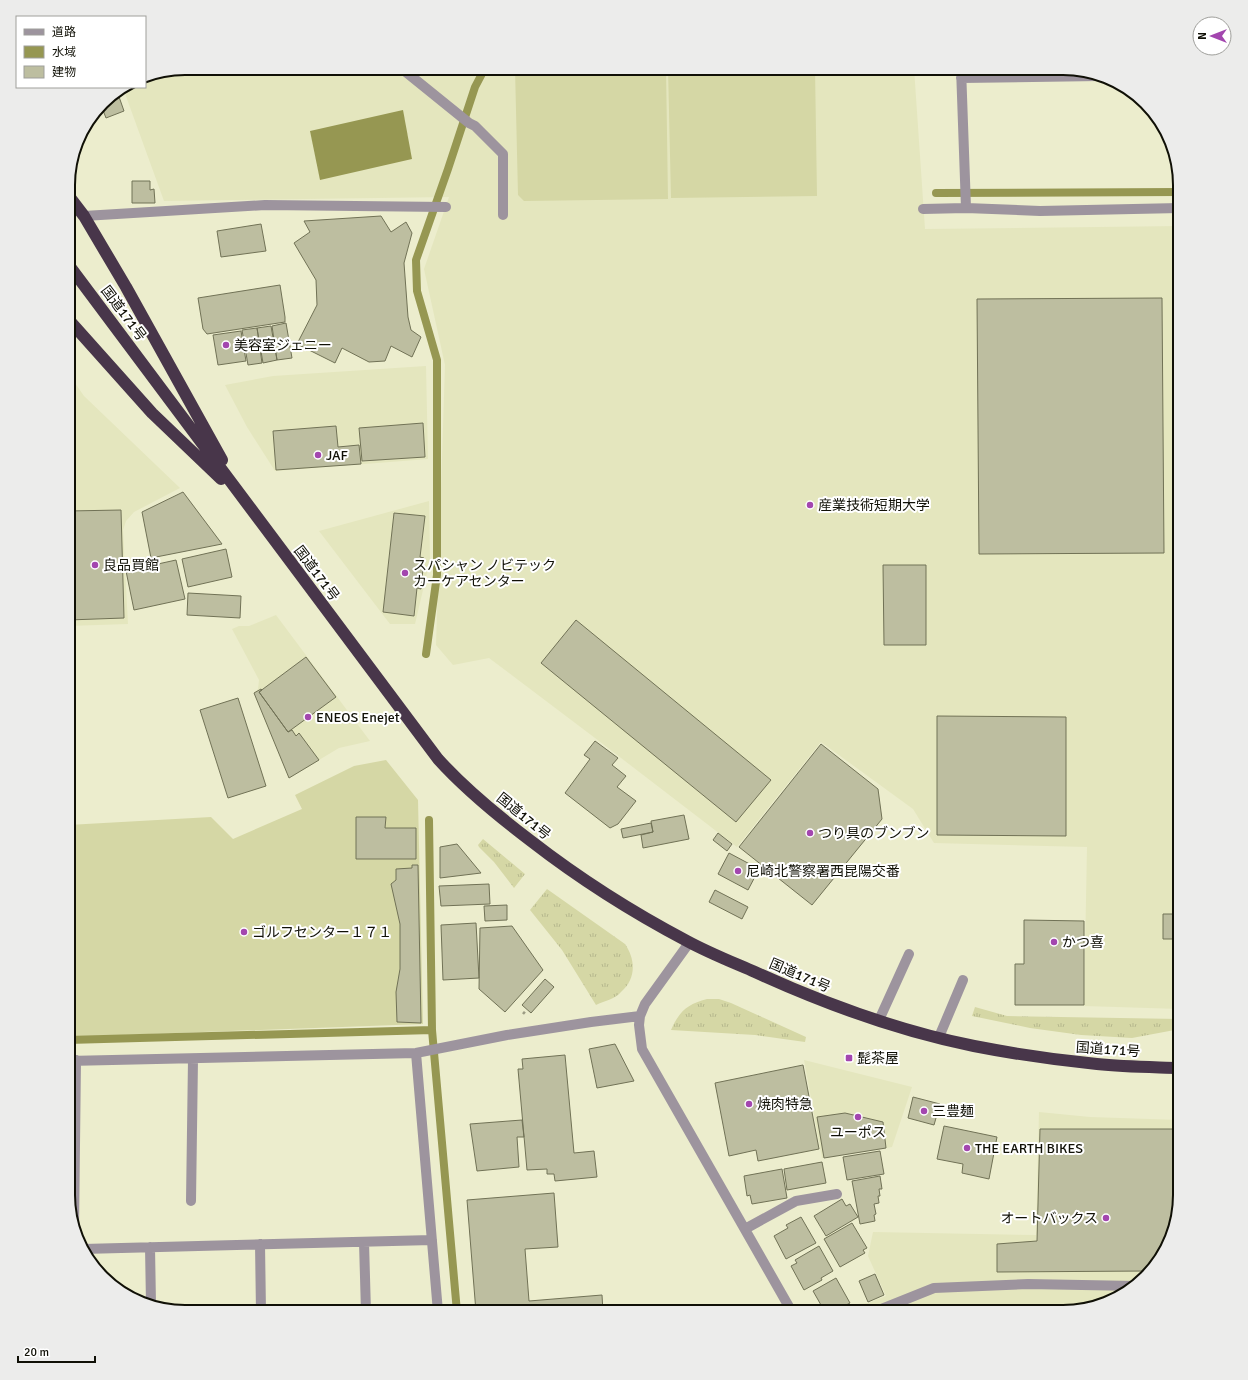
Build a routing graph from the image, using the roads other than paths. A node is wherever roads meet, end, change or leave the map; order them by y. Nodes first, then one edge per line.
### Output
1 (410, 75) edge
2 (961, 75) edge
3 (1054, 75) edge
4 (1073, 75) edge
5 (75, 204) edge
6 (446, 207) dead end
7 (966, 208) junction
8 (1173, 208) edge
9 (923, 210) dead end
10 (503, 215) dead end
11 (84, 216) junction
12 (75, 273) edge
13 (75, 327) edge
14 (245, 502) junction
15 (689, 942) junction
16 (909, 954) dead end
17 (963, 980) dead end
18 (640, 1016) junction
19 (879, 1020) junction
20 (939, 1037) junction
21 (416, 1053) junction
22 (193, 1059) junction
23 (75, 1061) edge
24 (1173, 1068) edge
25 (837, 1194) dead end
26 (191, 1201) dead end
27 (745, 1229) junction
28 (432, 1240) junction
29 (364, 1242) junction
30 (260, 1244) junction
31 (150, 1247) junction
32 (89, 1249) edge
33 (1124, 1286) edge
34 (152, 1300) edge
35 (261, 1305) edge
36 (366, 1305) edge
37 (437, 1305) edge
38 (788, 1305) edge
39 (892, 1305) edge

1 - 10 street
2 - 7 street
3 - 4 street
5 - 11 highway
6 - 11 street
7 - 8 street
7 - 9 street
11 - 14 highway
12 - 14 highway, 国道171号
13 - 14 highway
14 - 15 highway, 国道171号
15 - 18 street
15 - 19 highway, 国道171号
16 - 19 street
17 - 20 street
18 - 21 street
18 - 27 street
19 - 20 highway, 国道171号
20 - 24 highway, 国道171号
21 - 22 street
21 - 28 street
22 - 23 street
22 - 26 street
25 - 27 street
27 - 38 street
28 - 29 street
28 - 37 street
29 - 30 street
29 - 36 street
30 - 31 street
30 - 35 street
31 - 32 street
31 - 34 street
33 - 39 street

